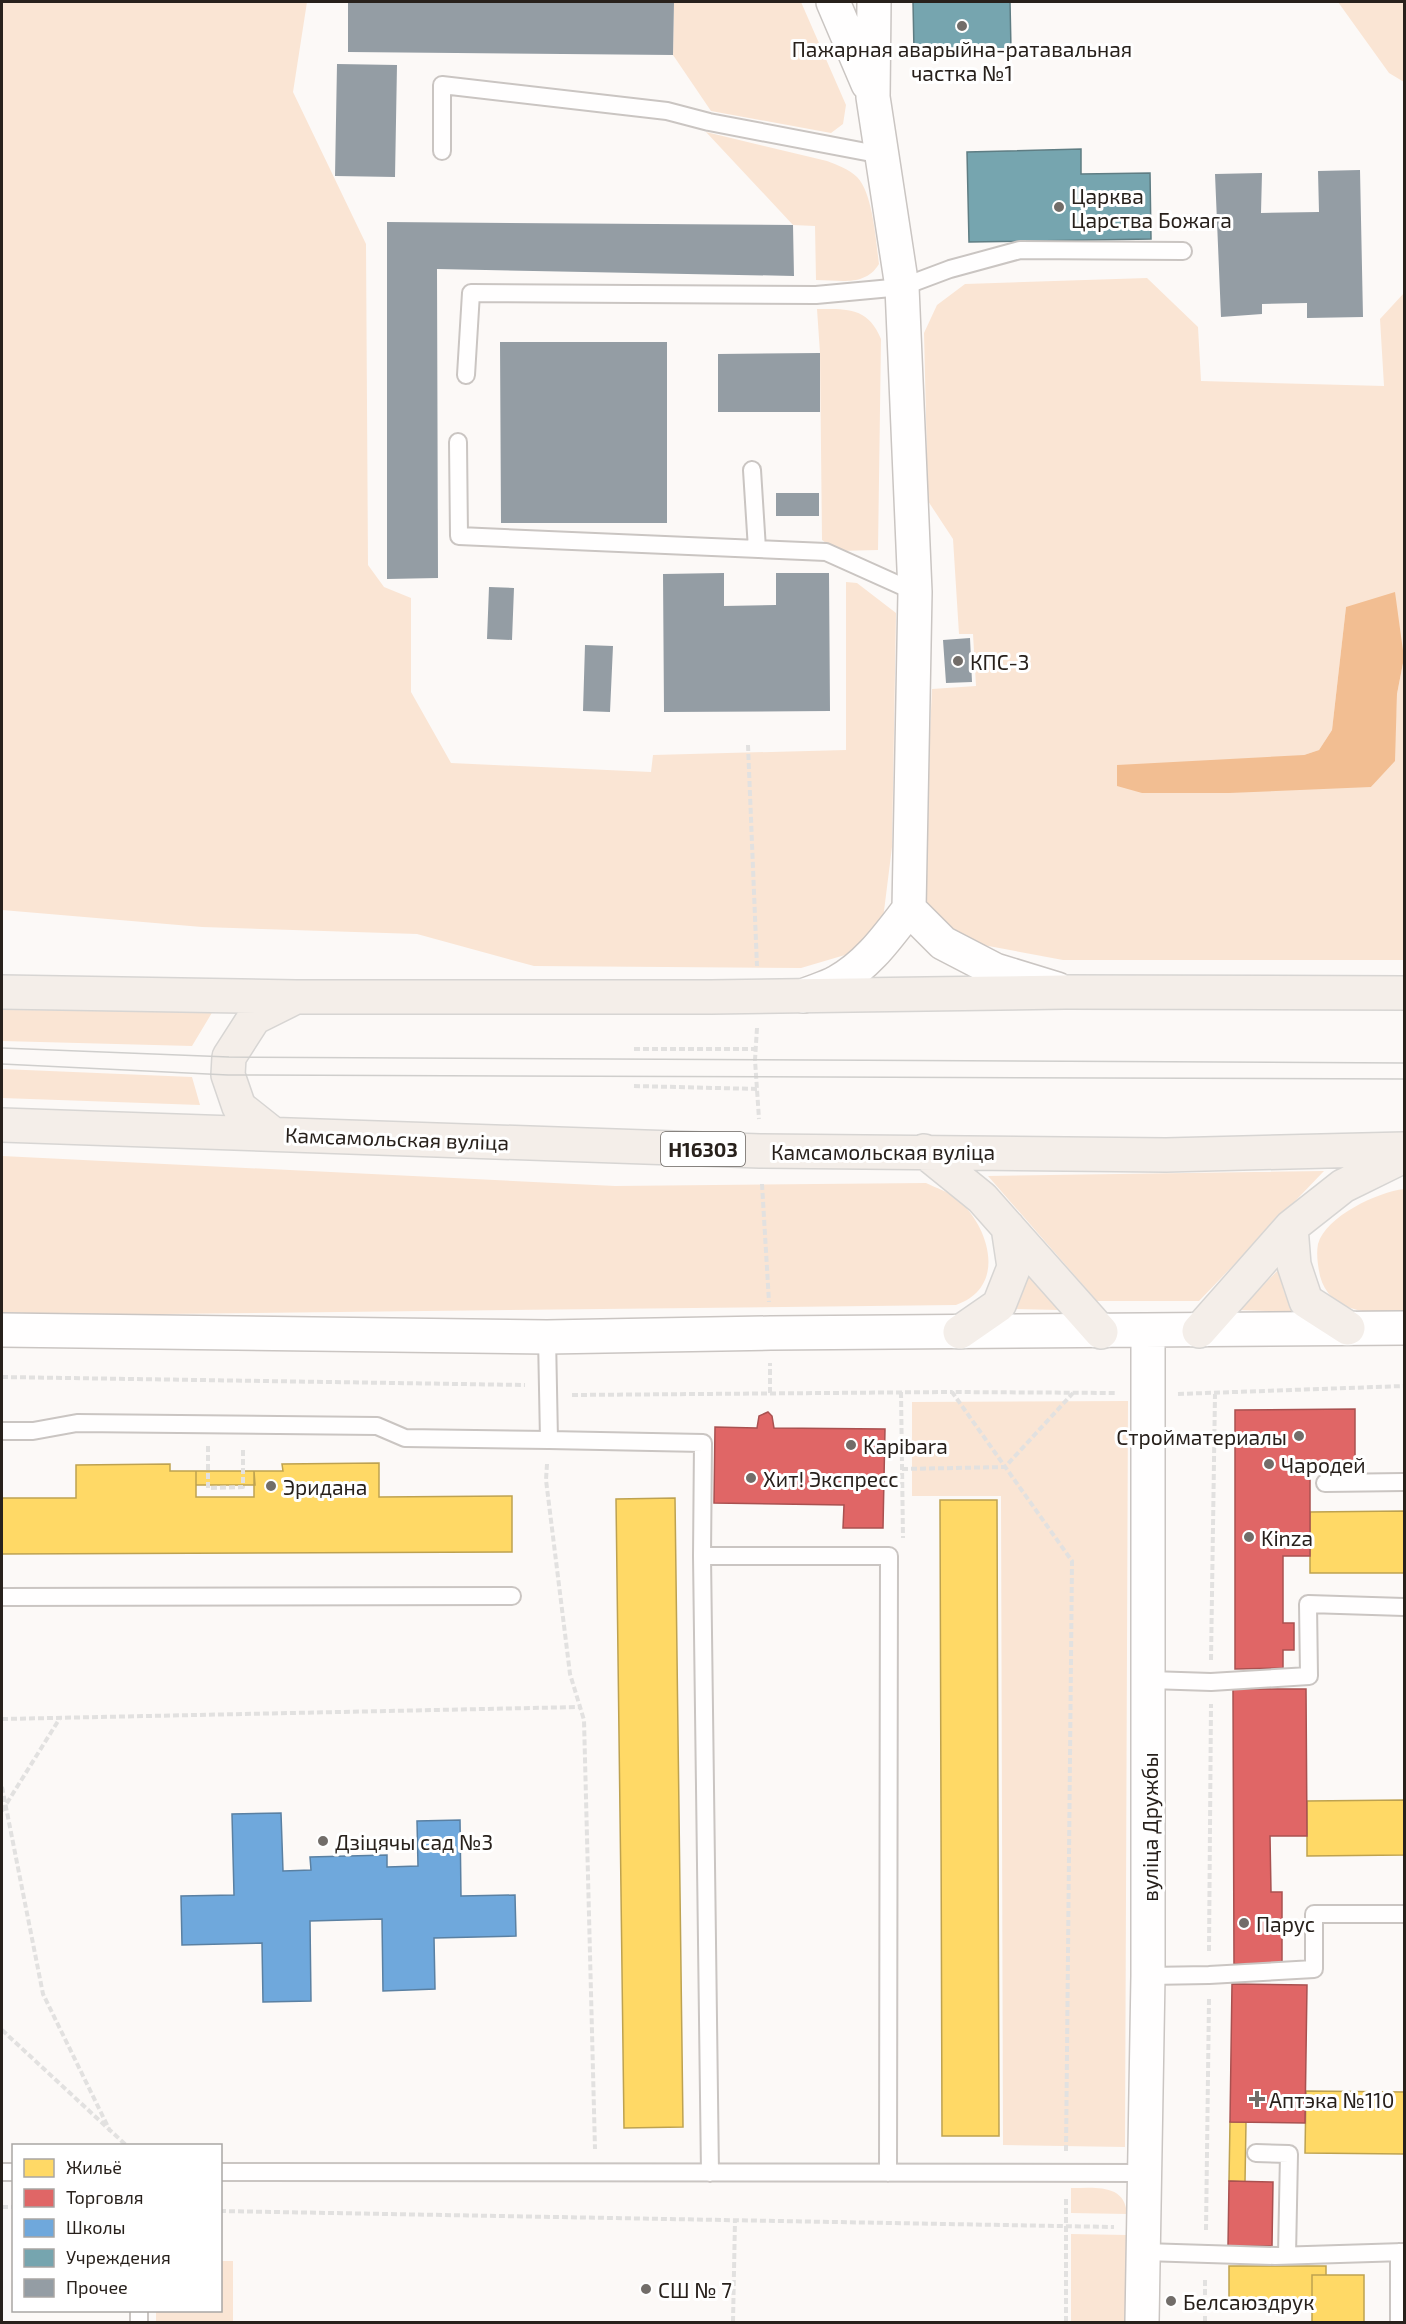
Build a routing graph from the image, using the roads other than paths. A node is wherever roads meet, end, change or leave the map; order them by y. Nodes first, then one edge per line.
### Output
1 (832, 2) edge
2 (874, 2) edge
3 (873, 97) junction
4 (442, 151) dead end
5 (882, 155) junction
6 (1183, 251) dead end
7 (902, 287) junction
8 (466, 375) dead end
9 (458, 442) dead end
10 (752, 470) dead end
11 (757, 549) junction
12 (915, 592) junction
13 (909, 909) junction
14 (2, 992) edge
15 (1065, 992) junction
16 (1404, 993) edge
17 (803, 996) junction
18 (296, 997) junction
19 (2, 1125) edge
20 (273, 1134) junction
21 (1404, 1149) edge
22 (924, 1151) junction
23 (1404, 1156) edge
24 (1008, 1227) junction
25 (1291, 1227) junction
26 (1348, 1328) junction
27 (1404, 1328) edge
28 (2, 1330) edge
29 (1199, 1331) junction
30 (960, 1332) junction
31 (1101, 1332) junction
32 (1148, 1332) junction
33 (547, 1337) junction
34 (2, 1431) edge
35 (549, 1440) junction
36 (1404, 1482) edge
37 (1325, 1483) dead end
38 (702, 1556) junction
39 (512, 1596) dead end
40 (2, 1597) edge
41 (1404, 1607) edge
42 (1150, 1680) junction
43 (1404, 1914) edge
44 (1148, 1976) junction
45 (1256, 2153) dead end
46 (222, 2172) edge
47 (710, 2173) junction
48 (888, 2173) junction
49 (1144, 2173) junction
50 (1144, 2252) junction
51 (1402, 2252) edge
52 (1287, 2255) junction
53 (1142, 2322) edge
54 (1399, 2322) edge

1 - 3 street
2 - 3 street
3 - 5 street
4 - 5 lane
5 - 7 street
6 - 7 lane
7 - 8 lane
7 - 12 street
9 - 11 lane
10 - 11 lane
11 - 12 lane
12 - 13 street
13 - 15 street
13 - 17 street
14 - 18 main road
15 - 16 main road
15 - 17 main road
17 - 18 main road
18 - 20 main road
19 - 20 main road, Камсамольская вуліца / Н16303
20 - 22 main road, Камсамольская вуліца / Н16303
21 - 22 main road, Камсамольская вуліца / Н16303
22 - 24 main road
23 - 25 main road
24 - 30 main road
24 - 31 main road
25 - 26 main road
25 - 29 main road
26 - 27 street
26 - 29 street
28 - 33 street
29 - 32 street
30 - 31 street
30 - 33 street
31 - 32 street
32 - 42 street, вуліца Дружбы
33 - 35 lane
34 - 35 lane
35 - 38 lane
36 - 37 lane
38 - 47 lane
38 - 48 lane
39 - 40 lane
41 - 42 lane
42 - 44 street, вуліца Дружбы
43 - 44 lane
44 - 49 street, вуліца Дружбы
45 - 52 lane
46 - 47 lane
47 - 48 lane
48 - 49 lane
49 - 50 street, вуліца Дружбы
50 - 52 lane
50 - 53 street, вуліца Дружбы
51 - 52 lane
51 - 54 lane

